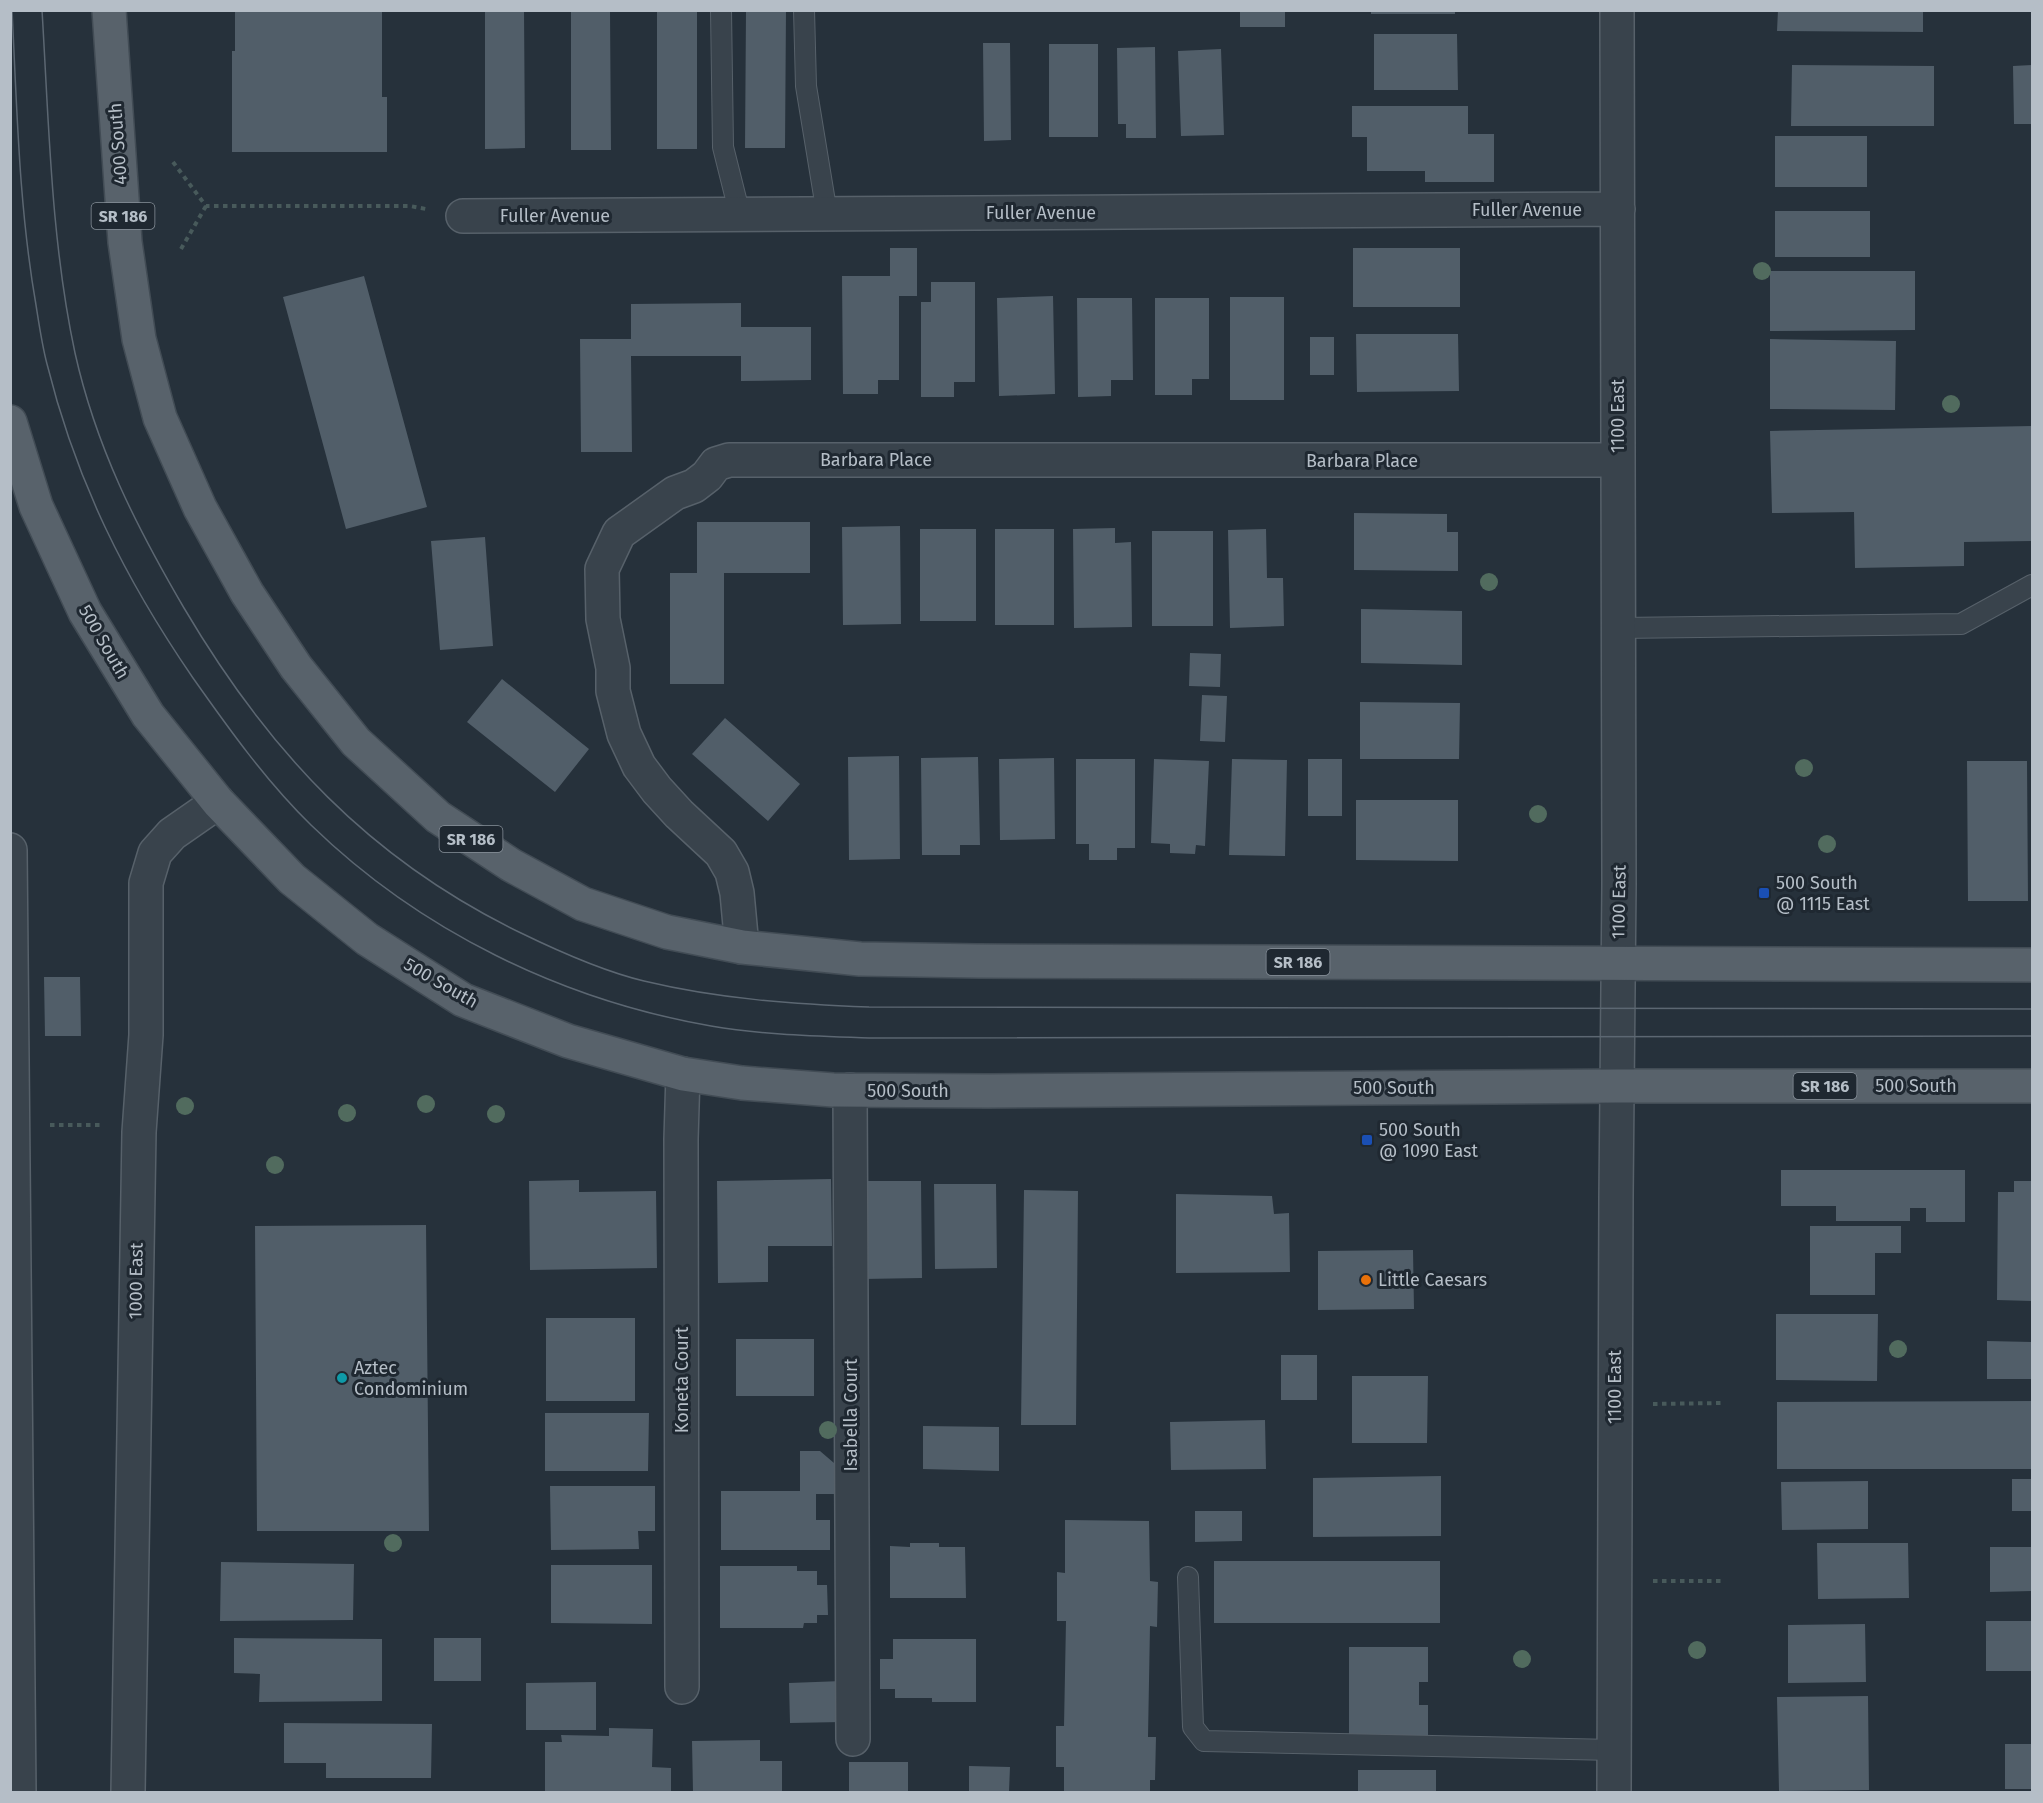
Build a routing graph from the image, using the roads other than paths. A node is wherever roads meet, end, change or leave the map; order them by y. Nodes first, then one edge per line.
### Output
1 (109, 10) edge
2 (721, 10) edge
3 (804, 10) edge
4 (1617, 10) edge
5 (1618, 209) junction
6 (827, 214) junction
7 (740, 215) junction
8 (463, 216) dead end
9 (10, 422) edge
10 (1618, 460) junction
11 (2032, 585) edge
12 (1619, 628) junction
13 (218, 802) junction
14 (10, 850) edge
15 (742, 947) junction
16 (1618, 962) junction
17 (2032, 965) edge
18 (11, 1022) edge
19 (683, 1074) junction
20 (1617, 1086) junction
21 (2032, 1086) edge
22 (850, 1090) junction
23 (1188, 1577) dead end
24 (682, 1687) dead end
25 (853, 1739) dead end
26 (1614, 1750) junction
27 (19, 1792) edge
28 (128, 1792) edge
29 (1614, 1792) edge

1 - 15 main road, 400 South / SR 186
2 - 7 lane
3 - 6 lane
4 - 5 street, 1100 East
5 - 6 street, Fuller Avenue
5 - 10 street, 1100 East
6 - 7 street, Fuller Avenue
7 - 8 street, Fuller Avenue
9 - 13 main road, 500 South / SR 186
10 - 12 street, 1100 East
10 - 15 street, Barbara Place
11 - 12 lane
12 - 16 street, 1100 East
13 - 19 main road, 500 South / SR 186
13 - 28 street, 1000 East
14 - 18 street
15 - 16 main road, SR 186
16 - 17 main road, SR 186
16 - 20 street, 1100 East
18 - 27 street
19 - 22 main road, 500 South / SR 186
19 - 24 street, Koneta Court
20 - 21 main road, 500 South / SR 186
20 - 22 main road, 500 South / SR 186
20 - 26 street, 1100 East
22 - 25 street, Isabella Court
23 - 26 lane
26 - 29 street, 1100 East

